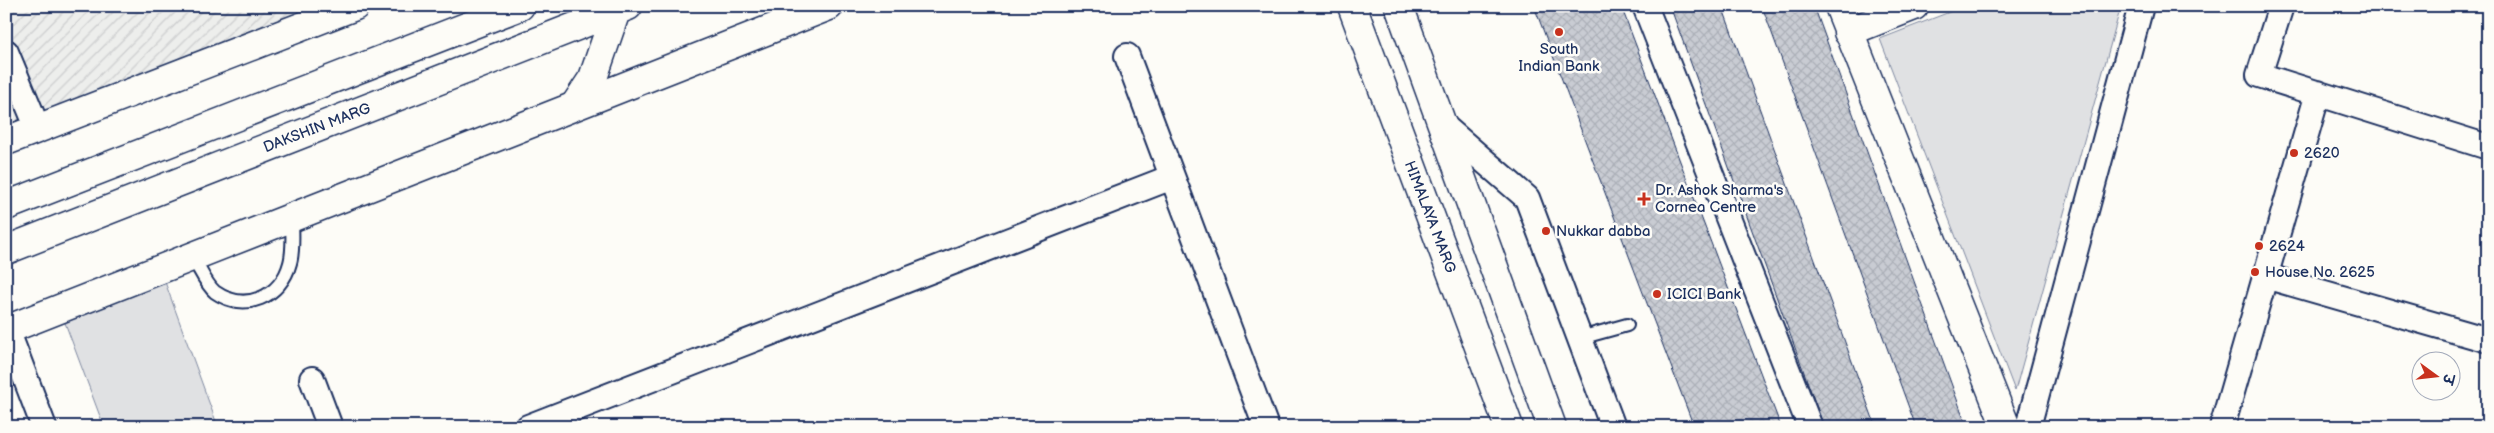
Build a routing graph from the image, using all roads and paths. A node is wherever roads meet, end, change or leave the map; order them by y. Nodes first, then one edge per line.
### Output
1 (355, 6) edge
2 (520, 6) edge
3 (829, 6) edge
4 (1399, 6) edge
5 (1645, 6) edge
6 (1838, 6) edge
7 (1914, 6) edge
8 (2142, 6) edge
9 (2281, 6) edge
10 (622, 9) edge
11 (1347, 9) edge
12 (1848, 32) junction
13 (6, 52) edge
14 (1127, 56) dead end
15 (2318, 93) junction
16 (575, 105) junction
17 (1444, 127) junction
18 (38, 129) junction
19 (6, 141) edge
20 (2488, 147) edge
21 (1172, 177) junction
22 (6, 206) edge
23 (292, 217) junction
24 (6, 250) edge
25 (192, 257) junction
26 (2265, 276) junction
27 (1627, 325) dead end
28 (7, 329) edge
29 (1580, 338) junction
30 (2488, 340) edge
31 (312, 379) dead end
32 (1263, 426) edge
33 (44, 427) edge
34 (330, 427) edge
35 (528, 427) edge
36 (1509, 427) edge
37 (1552, 427) edge
38 (1613, 427) edge
39 (1810, 427) edge
40 (2006, 427) edge
41 (2028, 427) edge
42 (2222, 427) edge

1 - 18 main road
2 - 22 main road
3 - 16 main road
4 - 17 main road
5 - 39 street
6 - 12 main road
7 - 12 main road
8 - 41 street
9 - 15 street
10 - 16 main road
10 - 24 main road, DAKSHIN MARG
11 - 36 main road, HIMALAYA MARG
12 - 40 main road
13 - 18 street
14 - 21 street
15 - 20 street
15 - 26 street
16 - 23 main road
17 - 29 street
17 - 37 main road
18 - 19 main road
21 - 32 street
21 - 35 street
23 - 25 main road
23 - 25 lane
25 - 28 main road
26 - 30 street
26 - 42 street
27 - 29 lane
28 - 33 street
29 - 38 street
31 - 34 street

